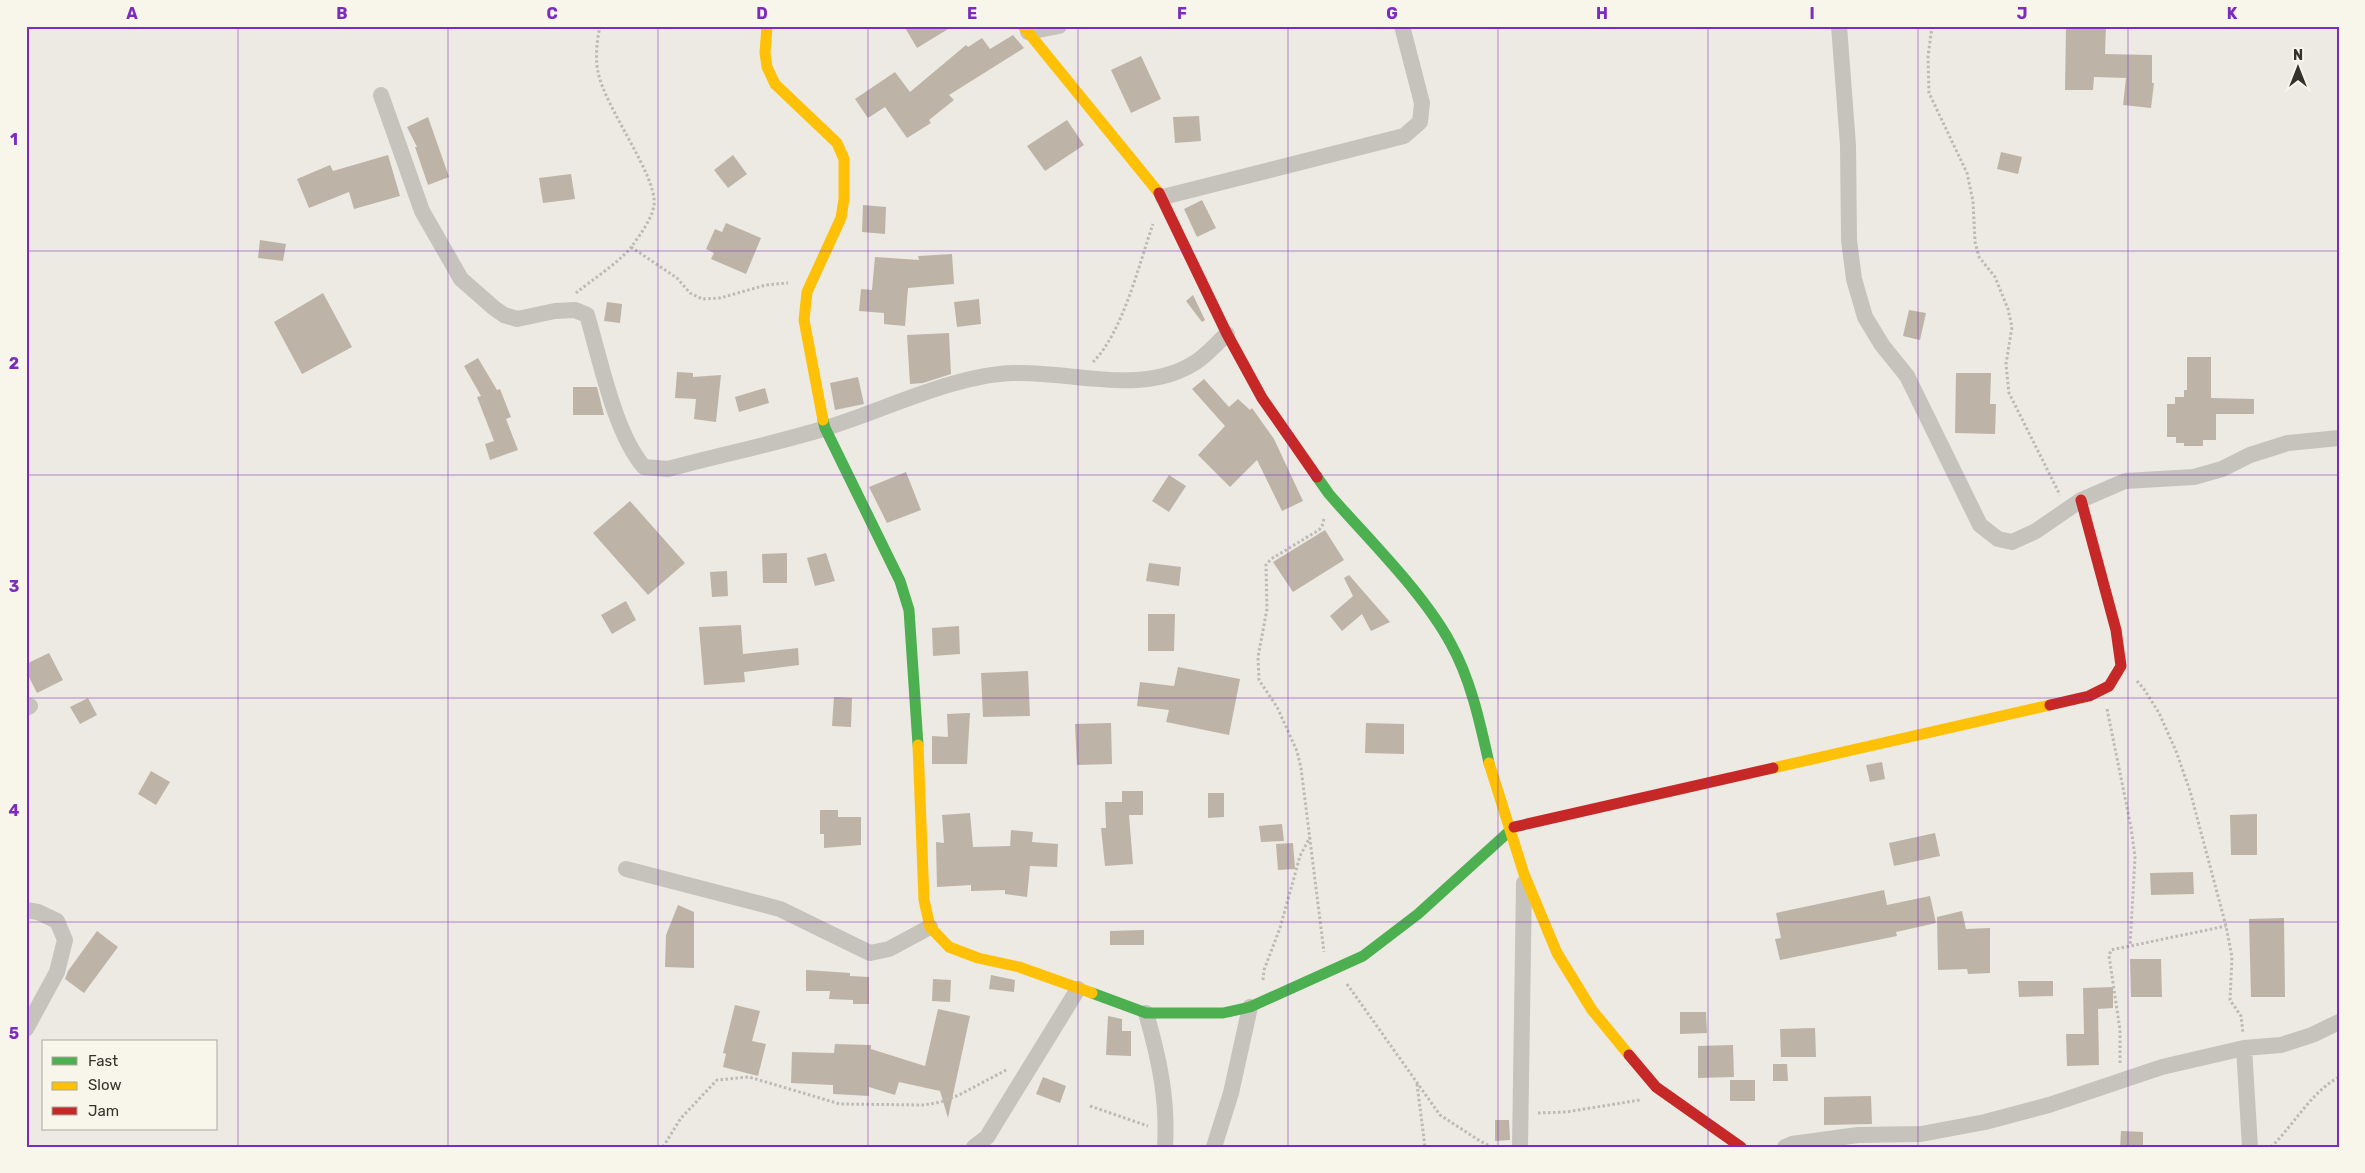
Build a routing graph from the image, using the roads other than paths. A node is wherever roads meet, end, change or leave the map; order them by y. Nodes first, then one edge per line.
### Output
1 (767, 26) edge
2 (1059, 26) edge
3 (1402, 26) edge
4 (1839, 26) edge
5 (1025, 29) edge
6 (381, 95) dead end
7 (1163, 197) junction
8 (1227, 334) junction
9 (825, 428) junction
10 (2339, 438) edge
11 (2074, 504) junction
12 (1511, 828) junction
13 (626, 869) dead end
14 (1524, 874) junction
15 (26, 910) edge
16 (930, 927) junction
17 (1078, 989) junction
18 (1255, 1005) junction
19 (1146, 1012) junction
20 (2339, 1022) edge
21 (26, 1029) edge
22 (2244, 1048) junction
23 (1165, 1141) edge
24 (1852, 1141) edge
25 (974, 1147) edge
26 (1214, 1147) edge
27 (1520, 1147) edge
28 (1740, 1147) edge
29 (1785, 1147) edge
30 (2250, 1147) edge

1 - 9 street
2 - 5 street
3 - 7 street
4 - 11 street
5 - 7 street
6 - 9 street
7 - 8 street
8 - 9 street
8 - 12 street
9 - 16 street
10 - 11 street
11 - 12 street
12 - 14 street
12 - 18 street
13 - 16 street
14 - 27 street
14 - 28 street
15 - 21 street
16 - 17 street
17 - 19 street
17 - 25 street
18 - 19 street
18 - 26 street
19 - 23 street
20 - 22 street
22 - 24 street
22 - 30 street
24 - 29 street

